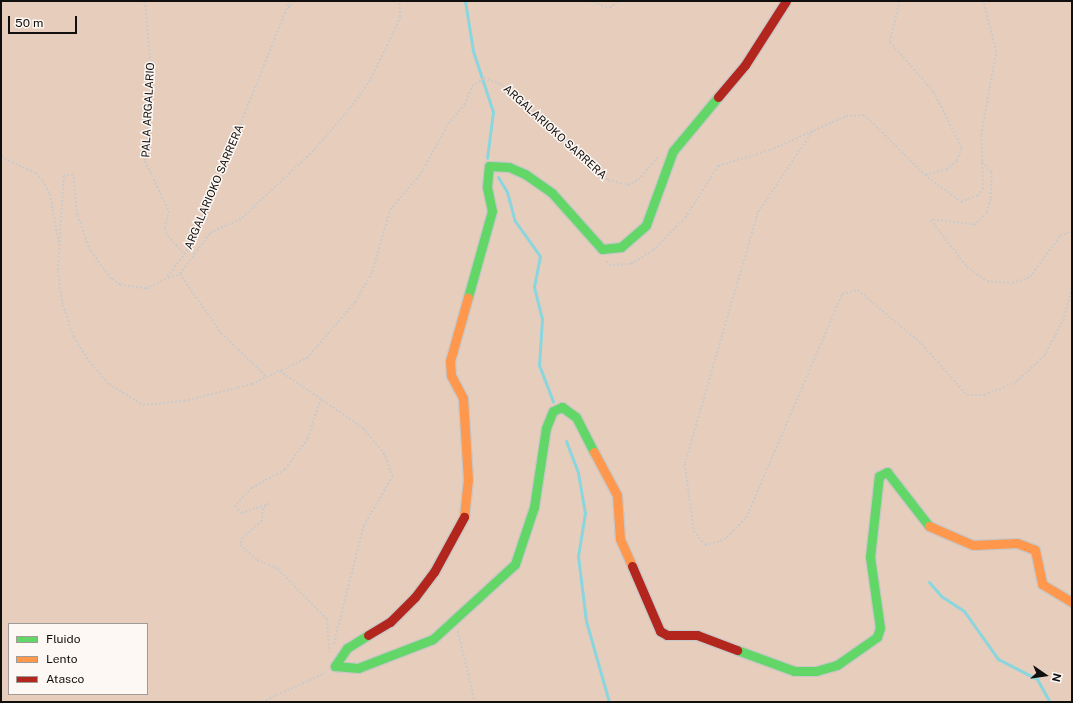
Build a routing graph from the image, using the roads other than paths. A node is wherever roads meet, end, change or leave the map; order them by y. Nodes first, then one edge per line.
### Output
1 (786, 1) edge
2 (1072, 602) edge

1 - 2 street

